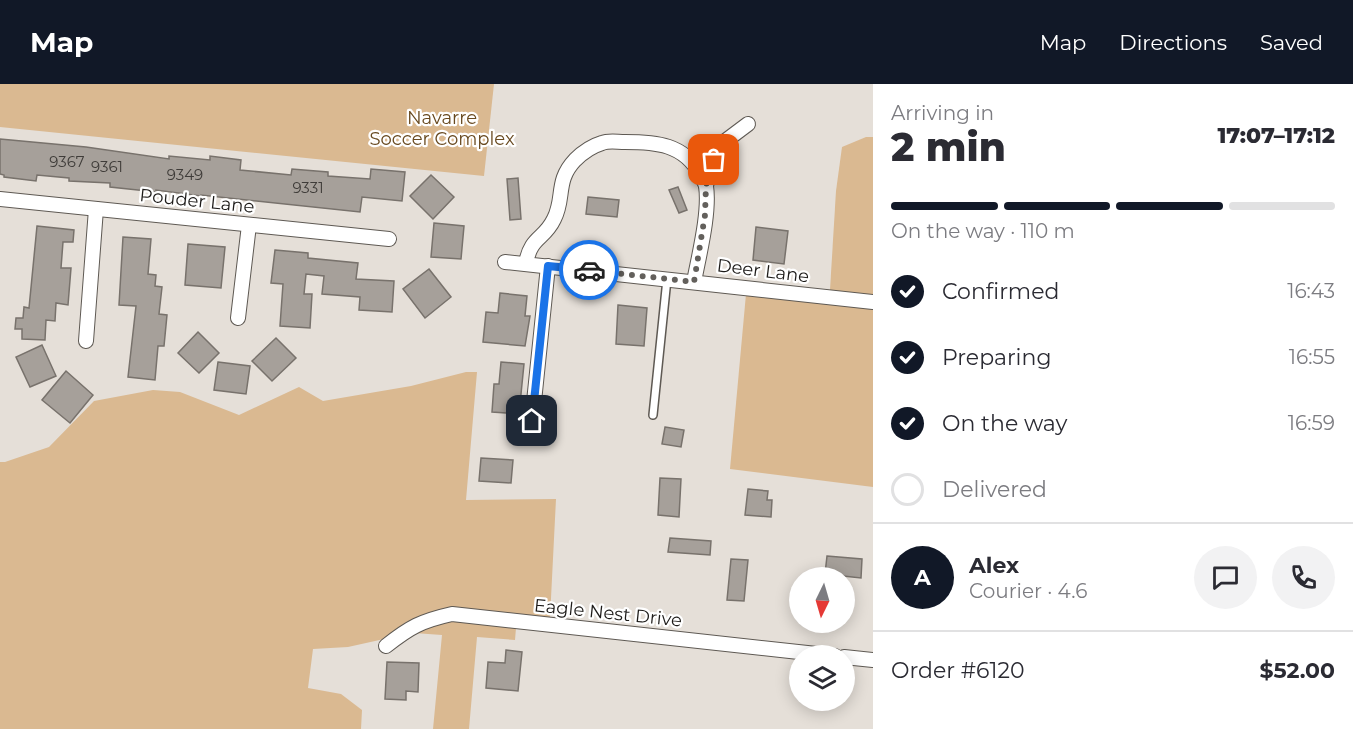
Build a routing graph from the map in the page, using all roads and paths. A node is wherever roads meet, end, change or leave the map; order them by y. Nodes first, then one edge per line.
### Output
1 (748, 124) dead end
2 (706, 185) junction
3 (0, 199) edge
4 (96, 209) junction
5 (249, 225) junction
6 (389, 239) dead end
7 (505, 262) dead end
8 (526, 263) junction
9 (548, 266) junction
10 (667, 279) junction
11 (694, 282) junction
12 (873, 302) edge
13 (238, 318) dead end
14 (86, 341) dead end
15 (653, 415) dead end
16 (532, 421) dead end
17 (386, 646) dead end
18 (789, 651) edge
19 (855, 658) edge
20 (873, 660) edge

1 - 2 street
2 - 8 street
2 - 11 street
3 - 4 street, Pouder Lane
4 - 5 street, Pouder Lane
4 - 14 street
5 - 6 street, Pouder Lane
5 - 13 street
7 - 8 street, Deer Lane
8 - 9 street, Deer Lane
9 - 10 street, Deer Lane
9 - 16 street
10 - 11 street, Deer Lane
10 - 15 lane
11 - 12 street, Deer Lane
17 - 18 street, Eagle Nest Drive
19 - 20 street

